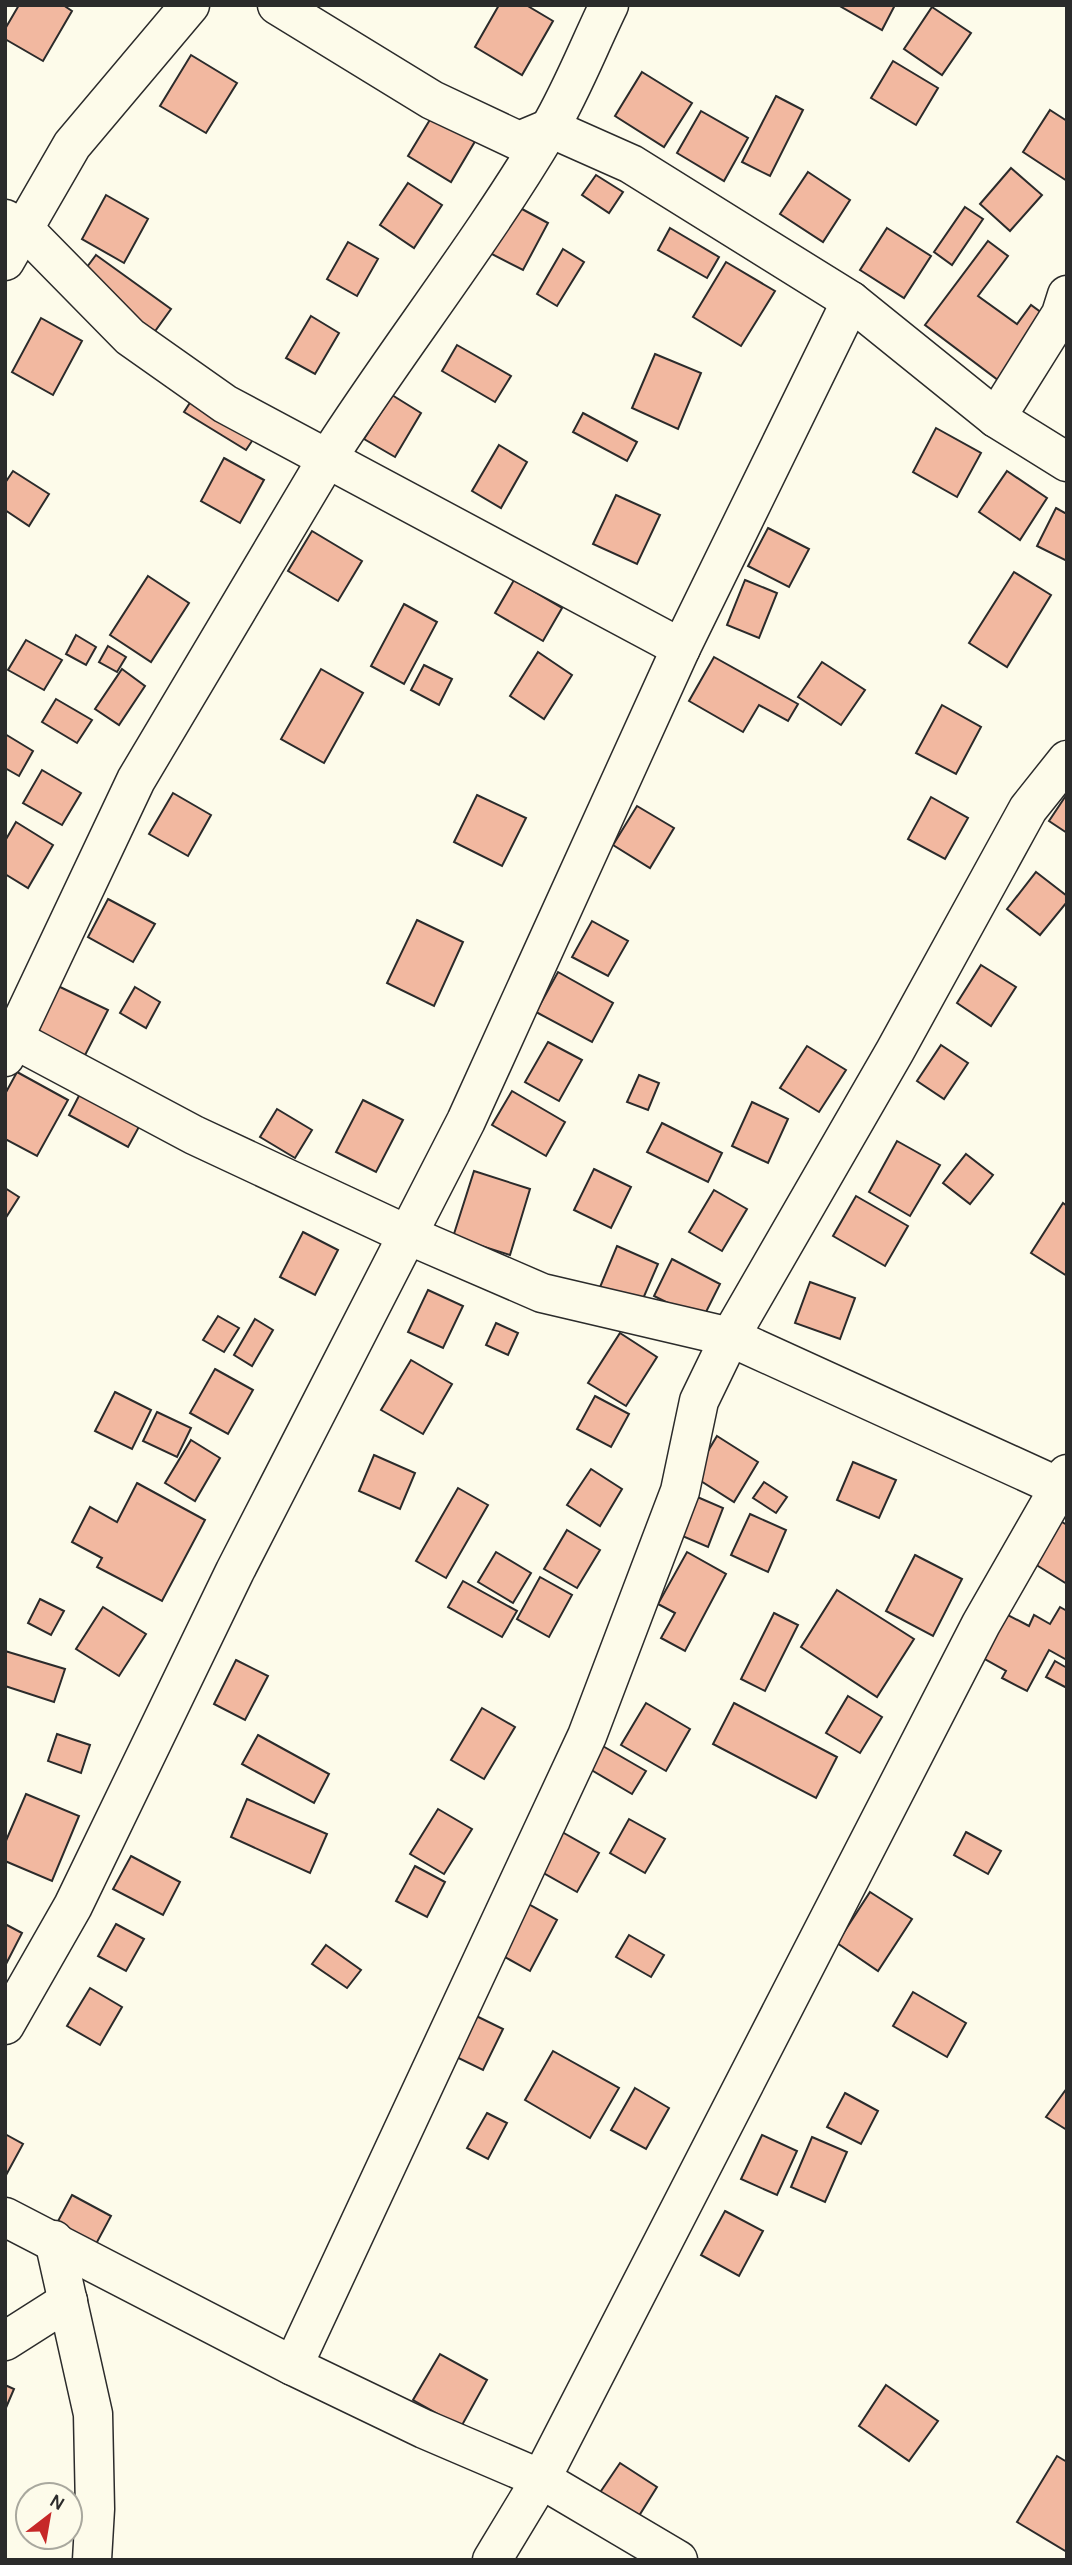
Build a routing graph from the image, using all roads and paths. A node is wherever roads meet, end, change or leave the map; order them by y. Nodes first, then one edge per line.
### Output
1 (190, 5) edge
2 (277, 5) edge
3 (609, 5) edge
4 (550, 128) junction
5 (15, 224) edge
6 (5, 261) edge
7 (1067, 295) edge
8 (851, 301) junction
9 (996, 418) junction
10 (327, 459) junction
11 (1067, 462) edge
12 (681, 648) junction
13 (1067, 760) edge
14 (9, 1048) edge
15 (408, 1235) junction
16 (730, 1337) junction
17 (1063, 1481) edge
18 (5, 2025) edge
19 (5, 2217) edge
20 (54, 2240) junction
21 (68, 2301) junction
22 (5, 2341) edge
23 (293, 2366) junction
24 (541, 2479) junction
25 (92, 2560) edge
26 (492, 2560) edge
27 (678, 2560) edge

1 - 5 street
2 - 4 street
3 - 4 street
4 - 8 street
4 - 10 street
5 - 6 street
5 - 10 street
7 - 9 street
8 - 9 street
8 - 12 street
9 - 11 street
10 - 12 street
10 - 14 street
12 - 15 street
13 - 16 street
14 - 15 street
15 - 16 street
15 - 18 street
16 - 17 street
16 - 23 street
17 - 24 street
19 - 20 street
20 - 21 street
20 - 23 street
21 - 22 street
21 - 25 street
23 - 24 street
24 - 26 street
24 - 27 street

